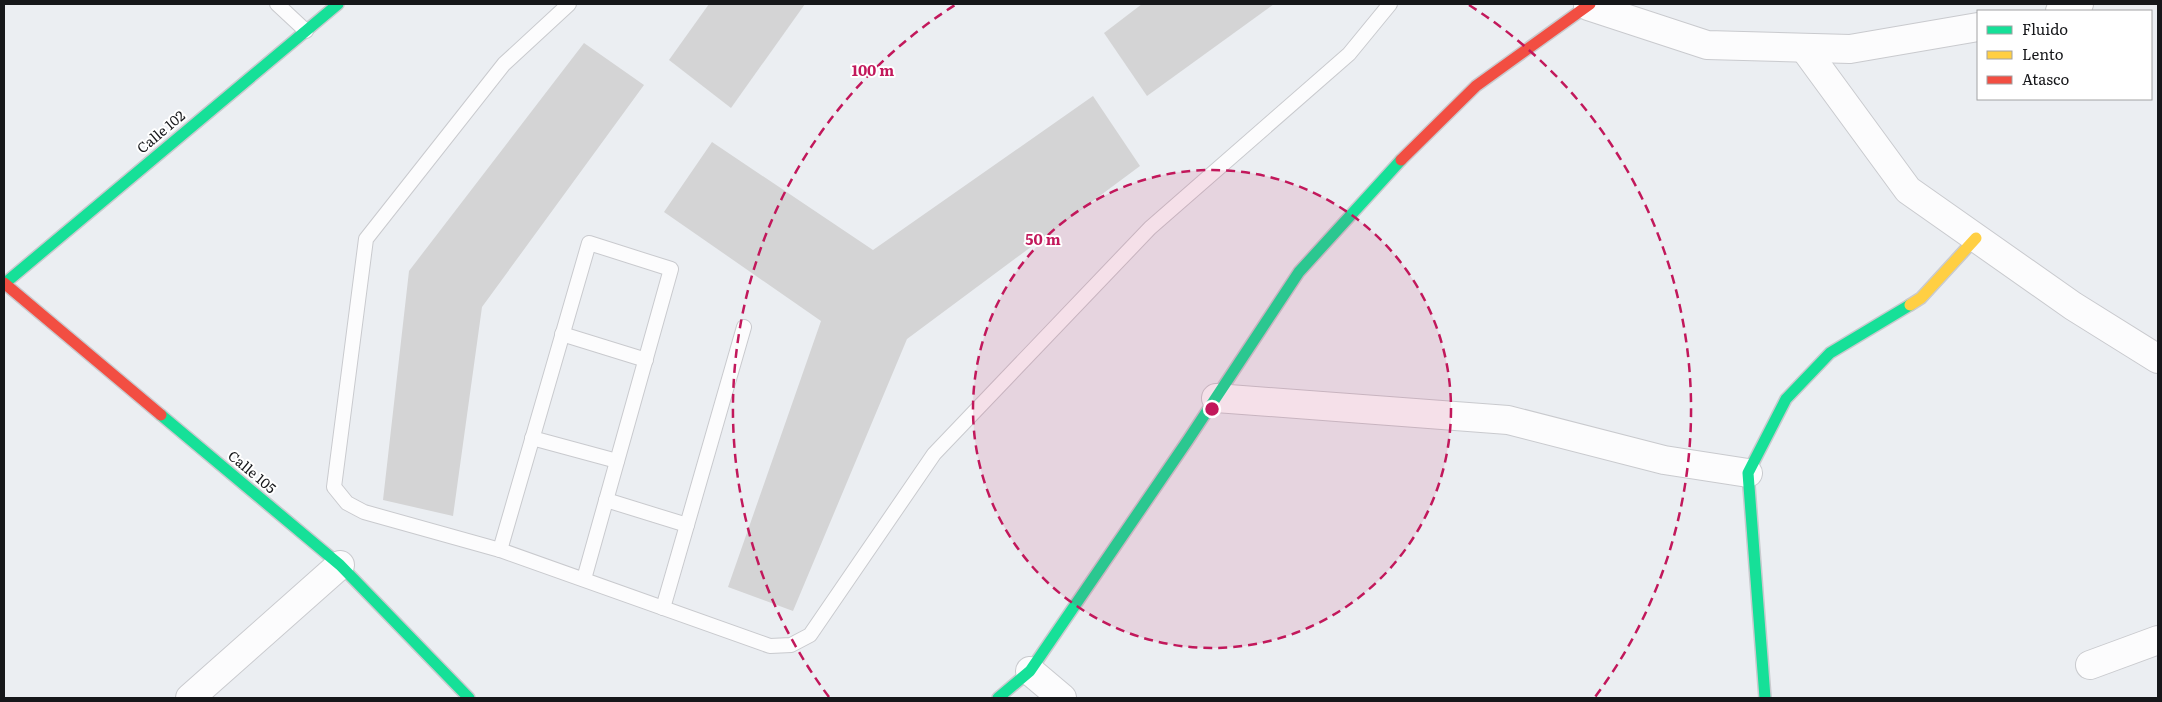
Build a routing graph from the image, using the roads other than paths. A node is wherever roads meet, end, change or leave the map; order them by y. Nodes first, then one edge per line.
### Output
1 (277, 4) edge
2 (338, 4) edge
3 (570, 4) edge
4 (1390, 4) edge
5 (2079, 4) edge
6 (1589, 5) edge
7 (2063, 10) edge
8 (1977, 27) edge
9 (306, 31) junction
10 (1804, 48) junction
11 (1976, 238) junction
12 (4, 284) edge
13 (744, 327) dead end
14 (562, 334) junction
15 (2158, 359) edge
16 (646, 360) junction
17 (1216, 398) junction
18 (532, 438) junction
19 (617, 461) junction
20 (1748, 473) junction
21 (606, 500) junction
22 (686, 525) junction
23 (500, 550) junction
24 (340, 566) junction
25 (584, 580) junction
26 (663, 608) junction
27 (2158, 640) edge
28 (2090, 665) dead end
29 (1030, 671) junction
30 (190, 698) edge
31 (469, 698) edge
32 (998, 698) edge
33 (1062, 698) edge
34 (1765, 698) edge

1 - 9 lane
2 - 9 street, Calle 102
3 - 23 lane
4 - 26 lane
5 - 7 street
6 - 10 street
6 - 17 street
8 - 10 street
9 - 12 street, Calle 102
10 - 11 street
11 - 15 street
11 - 20 street
12 - 24 street, Calle 105
13 - 22 lane
14 - 16 lane
14 - 16 lane
14 - 18 lane
16 - 19 lane
17 - 20 street
17 - 29 street
18 - 19 lane
18 - 23 lane
19 - 21 lane
20 - 34 street
21 - 22 lane
21 - 25 lane
22 - 26 lane
23 - 25 lane
24 - 30 street
24 - 31 street, Calle 105
25 - 26 lane
27 - 28 street
29 - 32 street
29 - 33 street

